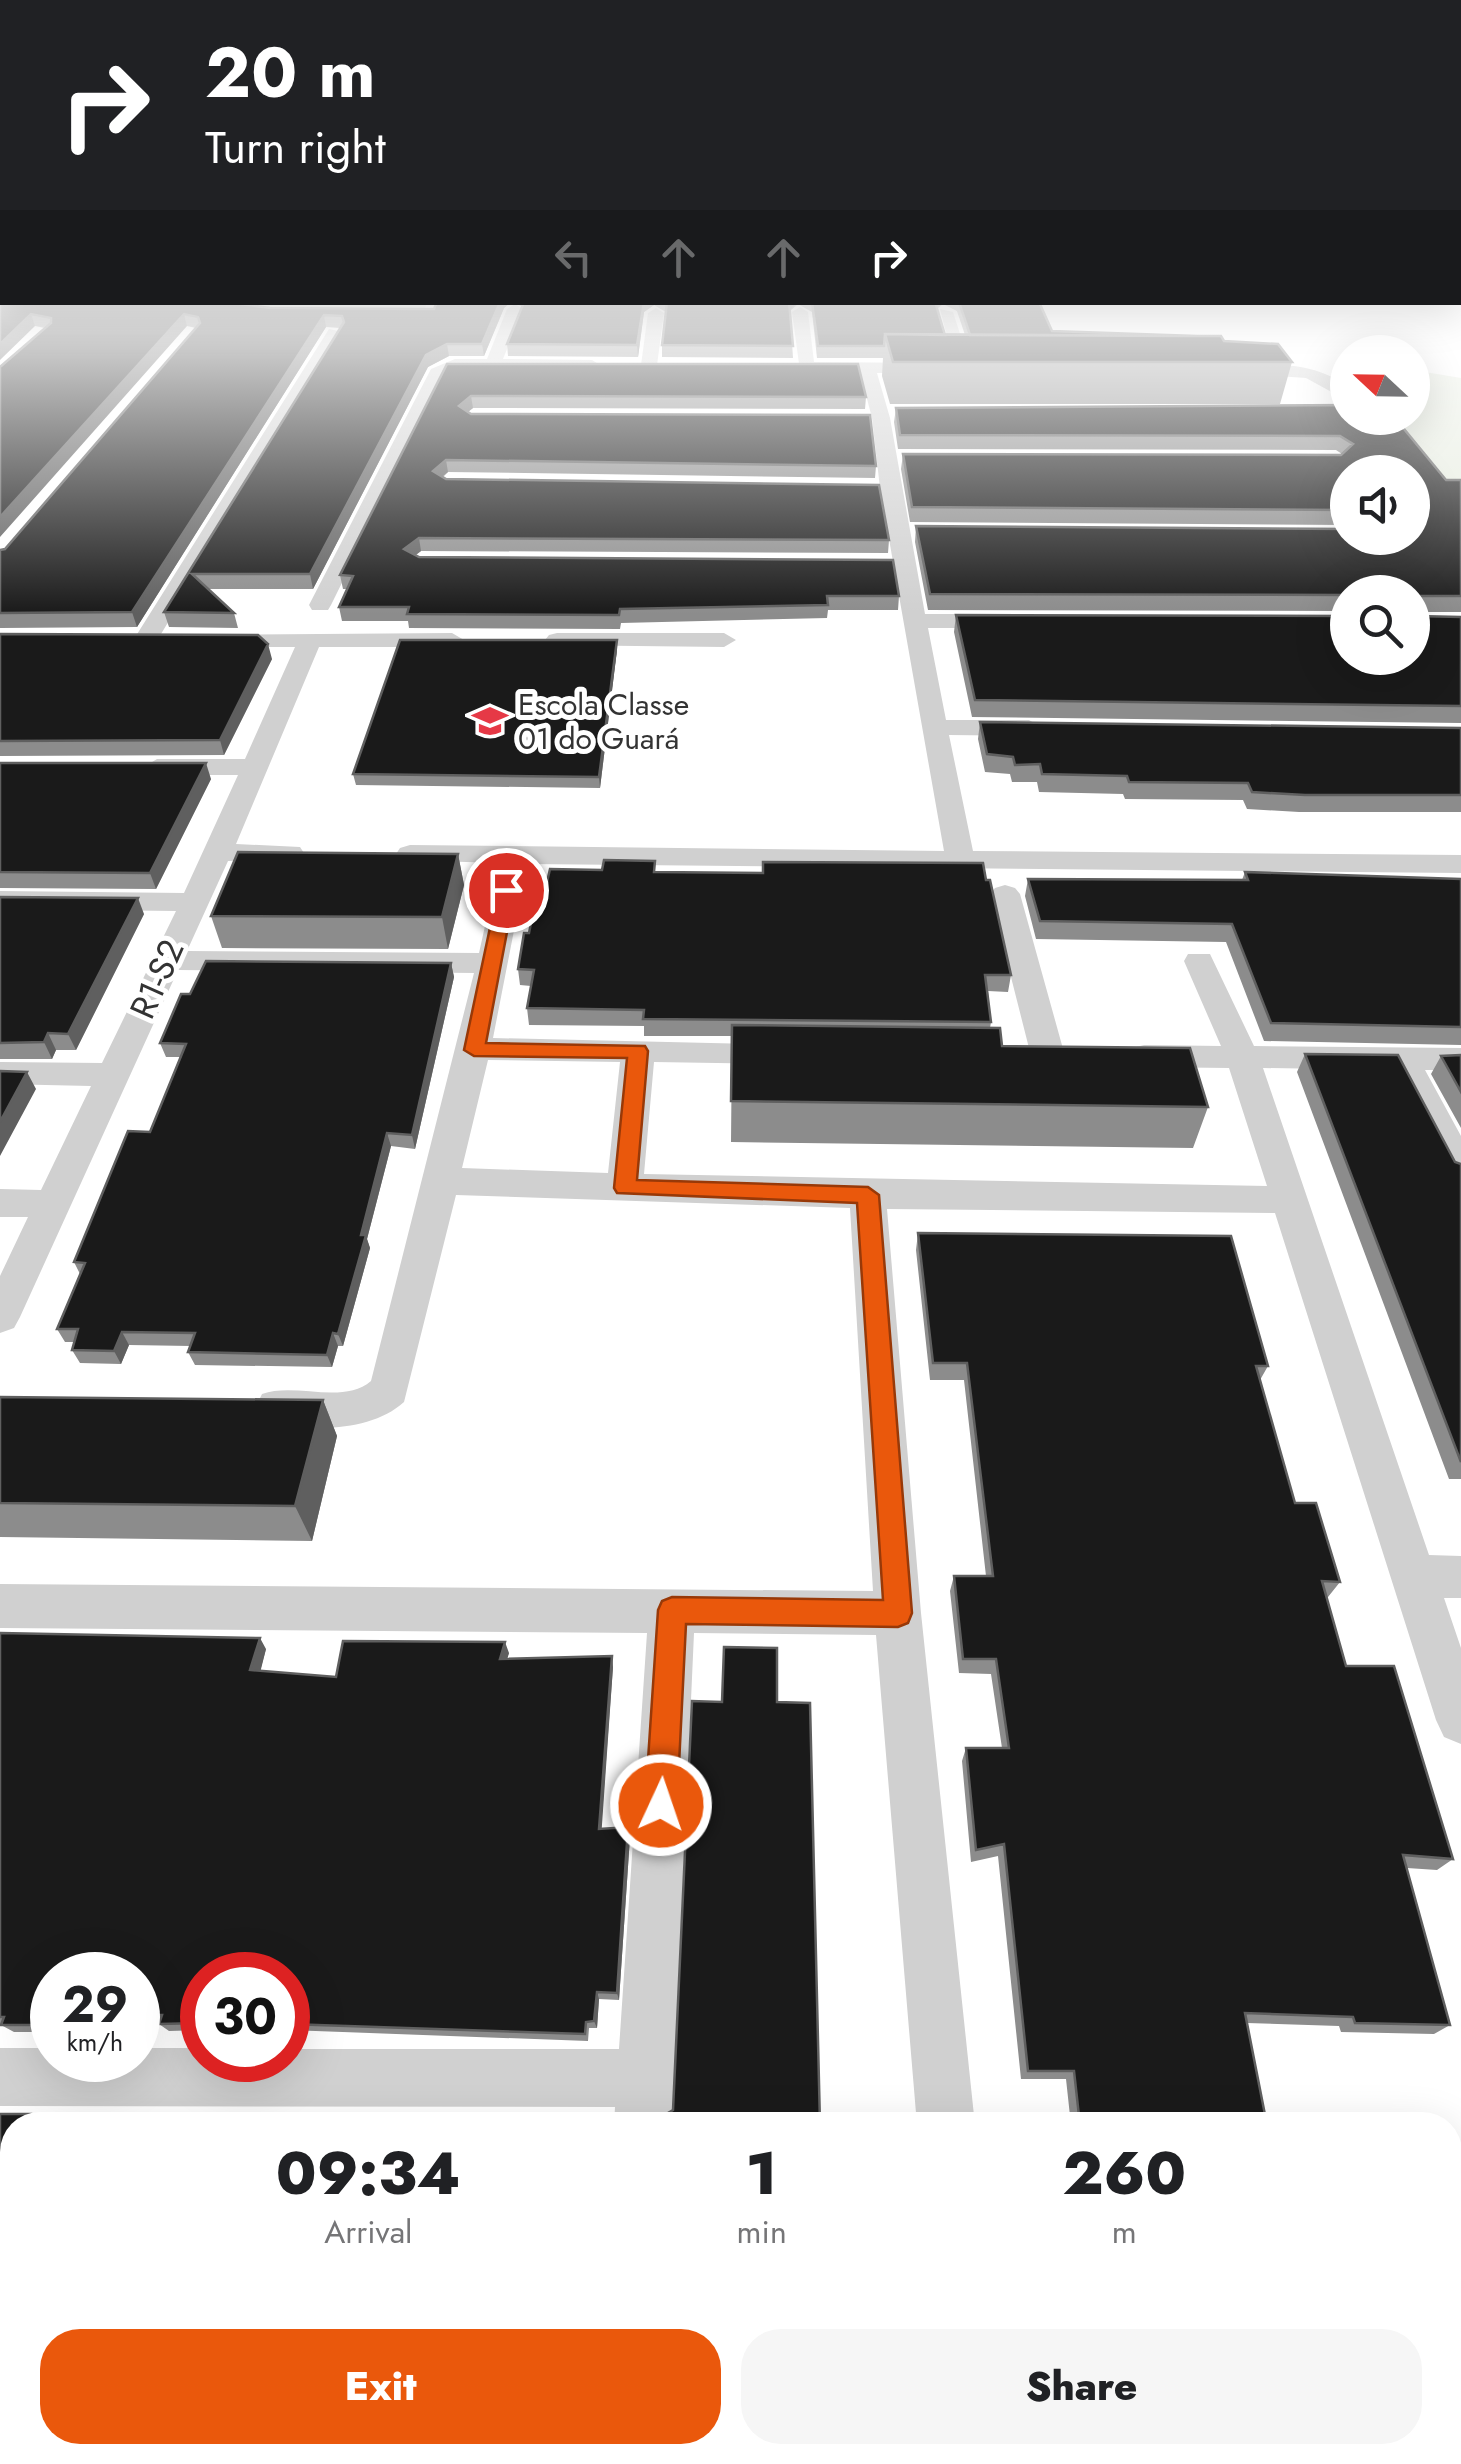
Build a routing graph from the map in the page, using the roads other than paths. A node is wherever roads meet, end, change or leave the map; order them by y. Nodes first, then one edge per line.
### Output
1 (301, 384) edge
2 (431, 384) edge
3 (872, 384) edge
4 (320, 605) dead end
5 (916, 621) junction
6 (1033, 622) edge
7 (310, 640) junction
8 (468, 640) edge
9 (527, 640) edge
10 (724, 640) dead end
11 (934, 726) junction
12 (1051, 728) edge
13 (254, 766) junction
14 (137, 767) edge
15 (218, 852) junction
16 (317, 853) edge
17 (376, 853) edge
18 (515, 854) junction
19 (960, 860) junction
20 (1461, 864) edge
21 (1005, 894) dead end
22 (0, 900) edge
23 (191, 902) junction
24 (167, 960) junction
25 (1199, 961) dead end
26 (490, 963) junction
27 (474, 1050) junction
28 (638, 1051) junction
29 (814, 1053) edge
30 (1009, 1055) edge
31 (1048, 1056) junction
32 (1242, 1056) junction
33 (1402, 1058) junction
34 (1461, 1059) edge
35 (0, 1073) edge
36 (113, 1075) junction
37 (1461, 1170) edge
38 (442, 1181) junction
39 (625, 1188) junction
40 (868, 1195) junction
41 (1292, 1200) junction
42 (0, 1203) edge
43 (53, 1204) junction
44 (0, 1316) edge
45 (248, 1405) edge
46 (1414, 1576) junction
47 (1461, 1576) edge
48 (0, 1606) edge
49 (672, 1610) junction
50 (898, 1613) junction
51 (1461, 1720) edge
52 (0, 2077) edge
53 (644, 2102) edge
54 (945, 2112) edge

1 - 7 street
2 - 4 street
3 - 5 street
5 - 6 street
5 - 11 street
7 - 8 street
7 - 13 street, R1-S2
9 - 10 street
11 - 12 street
11 - 19 street
13 - 14 street
13 - 15 street, R1-S2
15 - 16 street
15 - 23 street, R1-S2
17 - 18 street
18 - 19 street
18 - 26 street
19 - 20 street
21 - 31 street
22 - 23 street
23 - 24 street, R1-S2
24 - 26 street
24 - 36 street, R1-S2
25 - 32 street
26 - 27 street
27 - 28 street
27 - 38 street
28 - 29 street
28 - 39 street
30 - 31 street
31 - 32 street
32 - 33 street
32 - 41 street
33 - 34 street
33 - 37 street
35 - 36 street
36 - 43 street, R1-S2
38 - 39 street
38 - 45 street
39 - 40 street
40 - 41 street
40 - 50 street
41 - 46 street
42 - 43 street
43 - 44 street, R1-S2
46 - 47 street
46 - 51 street
48 - 49 street
49 - 50 street
49 - 53 street
50 - 54 street
52 - 53 street

